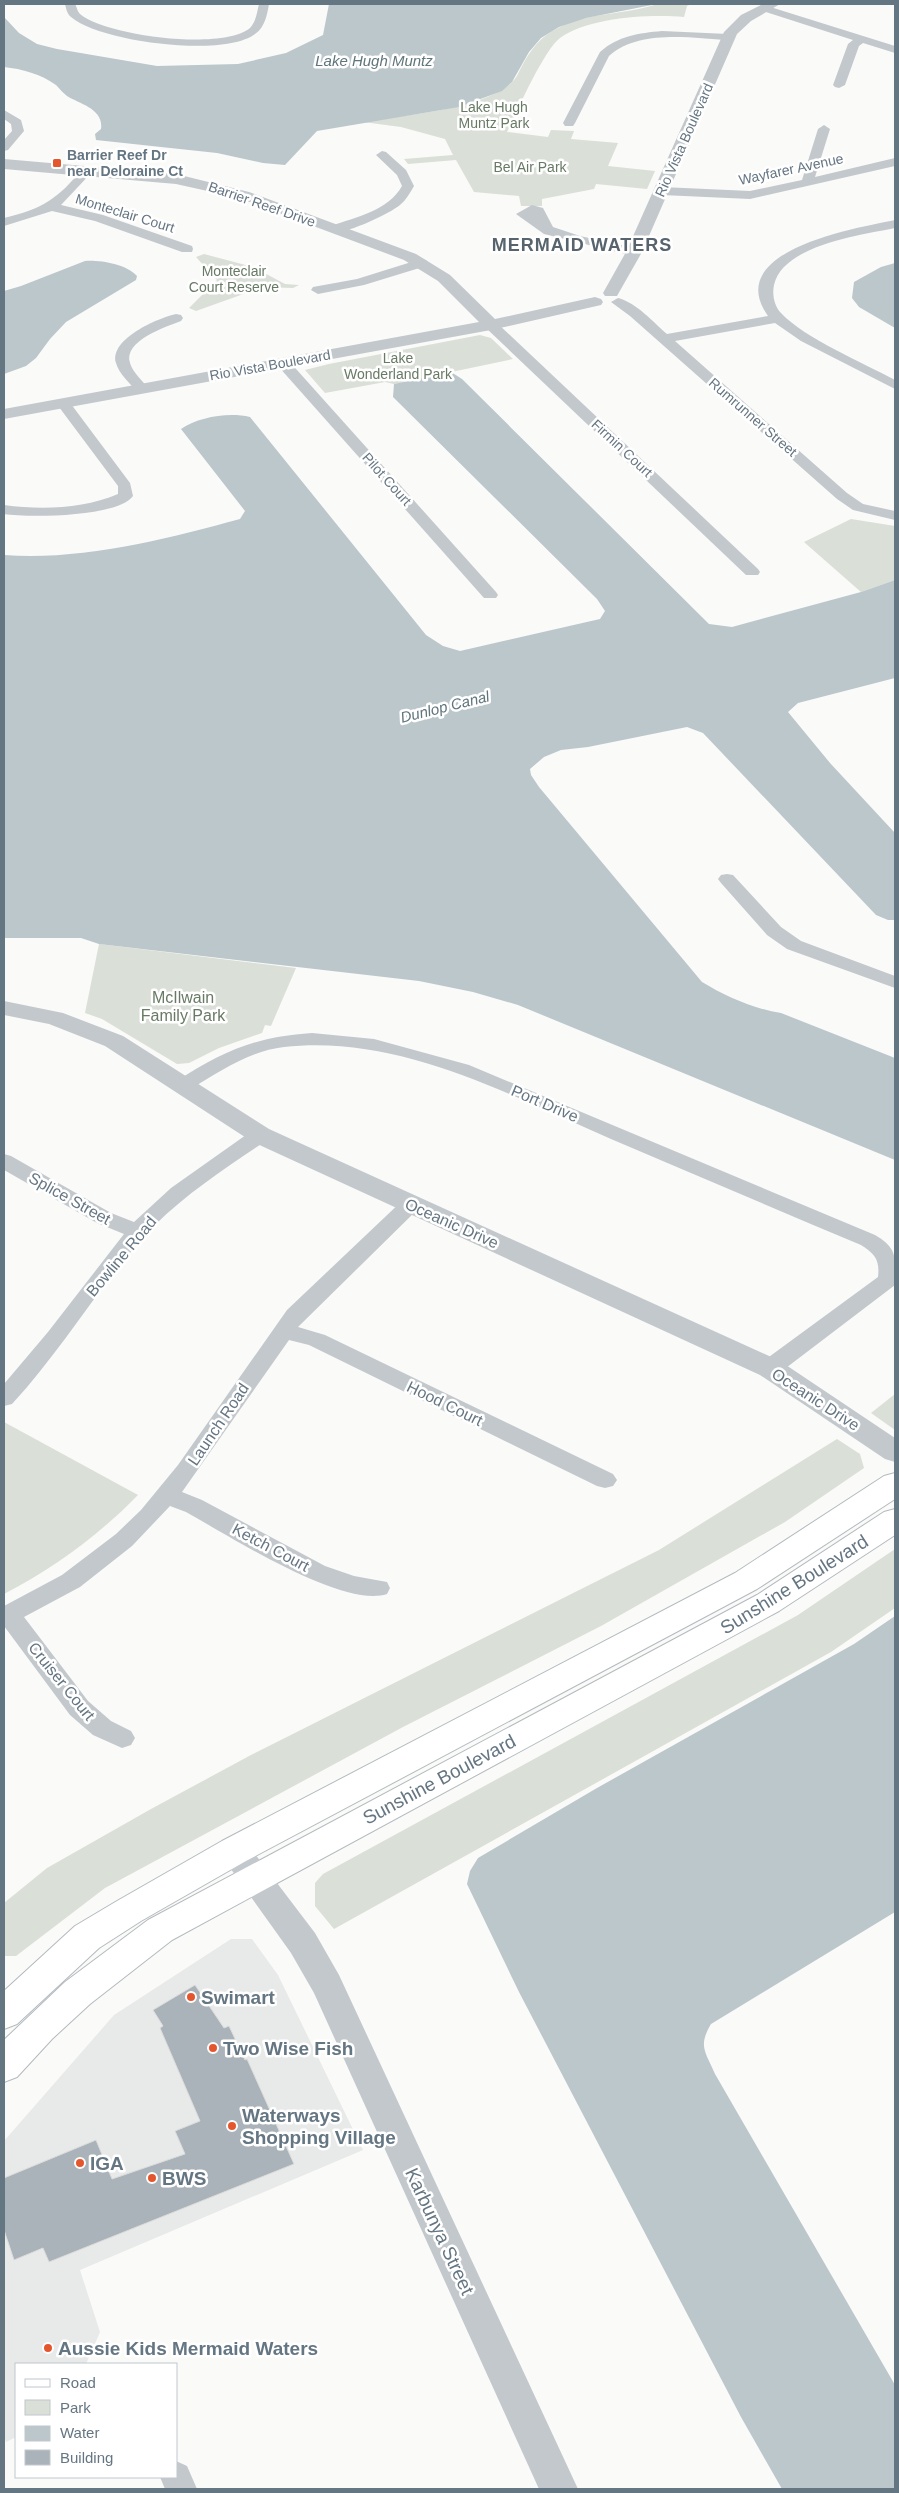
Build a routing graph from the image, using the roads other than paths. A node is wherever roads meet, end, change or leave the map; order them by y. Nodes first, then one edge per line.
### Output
1 (70, 4) edge
2 (264, 4) edge
3 (769, 6) edge
4 (728, 37) junction
5 (862, 39) junction
6 (895, 50) edge
7 (839, 84) dead end
8 (4, 114) edge
9 (569, 122) dead end
10 (824, 129) dead end
11 (4, 147) edge
12 (382, 155) dead end
13 (895, 162) edge
14 (4, 164) edge
15 (87, 171) junction
16 (807, 182) junction
17 (662, 190) junction
18 (53, 207) junction
19 (4, 222) edge
20 (895, 224) edge
21 (336, 229) junction
22 (549, 230) dead end
23 (187, 249) dead end
24 (634, 252) junction
25 (421, 263) junction
26 (318, 290) dead end
27 (614, 298) junction
28 (176, 318) dead end
29 (778, 318) junction
30 (491, 325) junction
31 (664, 339) junction
32 (284, 363) junction
33 (895, 385) edge
34 (142, 389) junction
35 (63, 403) junction
36 (4, 414) edge
37 (4, 510) edge
38 (895, 515) edge
39 (752, 572) dead end
40 (490, 595) dead end
41 (727, 878) dead end
42 (895, 982) edge
43 (4, 1008) edge
44 (182, 1086) junction
45 (260, 1135) junction
46 (4, 1161) edge
47 (411, 1204) junction
48 (138, 1231) junction
49 (893, 1263) edge
50 (283, 1330) junction
51 (770, 1368) junction
52 (4, 1398) edge
53 (895, 1452) edge
54 (605, 1480) dead end
55 (895, 1484) edge
56 (167, 1496) junction
57 (895, 1520) edge
58 (378, 1588) dead end
59 (7, 1616) edge
60 (122, 1738) dead end
61 (245, 1864) junction
62 (5, 2009) edge
63 (38, 2030) junction
64 (4, 2066) edge
65 (556, 2488) edge

1 - 2 street
3 - 4 street, Rio Vista Boulevard
3 - 5 street
4 - 9 street
4 - 17 street, Rio Vista Boulevard
5 - 6 street
5 - 7 street
8 - 11 street
10 - 16 street
12 - 21 street
13 - 16 street, Wayfarer Avenue
14 - 15 street, Barrier Reef Drive
15 - 18 street
15 - 21 street, Barrier Reef Drive
16 - 17 street, Wayfarer Avenue
17 - 24 street, Rio Vista Boulevard
18 - 19 street
18 - 23 street, Monteclair Court
20 - 29 street
21 - 25 street, Barrier Reef Drive
22 - 24 street
24 - 27 street, Rio Vista Boulevard
25 - 26 street
25 - 30 street, Barrier Reef Drive
27 - 30 street, Rio Vista Boulevard
27 - 31 street, Rumrunner Street
28 - 34 street
29 - 31 street
29 - 33 street
30 - 32 street, Rio Vista Boulevard
30 - 39 street, Firmin Court
31 - 38 street, Rumrunner Street
32 - 34 street, Rio Vista Boulevard
32 - 40 street, Pilot Court
34 - 35 street, Rio Vista Boulevard
35 - 36 street, Rio Vista Boulevard
35 - 37 street
41 - 42 street
43 - 44 street, Oceanic Drive
44 - 45 street, Oceanic Drive
44 - 49 street, Port Drive
45 - 47 street, Oceanic Drive
45 - 48 street, Bowline Road
46 - 48 street, Splice Street
47 - 50 street, Launch Road
47 - 51 street, Oceanic Drive
48 - 52 street, Bowline Road
49 - 51 street, Port Drive
50 - 54 street, Hood Court
50 - 56 street, Launch Road
51 - 53 street, Oceanic Drive
55 - 61 main road, Sunshine Boulevard
56 - 58 street, Ketch Court
56 - 59 street, Launch Road
57 - 61 main road, Sunshine Boulevard
59 - 60 street, Cruiser Court
61 - 62 main road, Sunshine Boulevard
61 - 63 main road, Sunshine Boulevard
61 - 65 street, Karbunya Street
62 - 63 street
63 - 64 main road, Sunshine Boulevard

